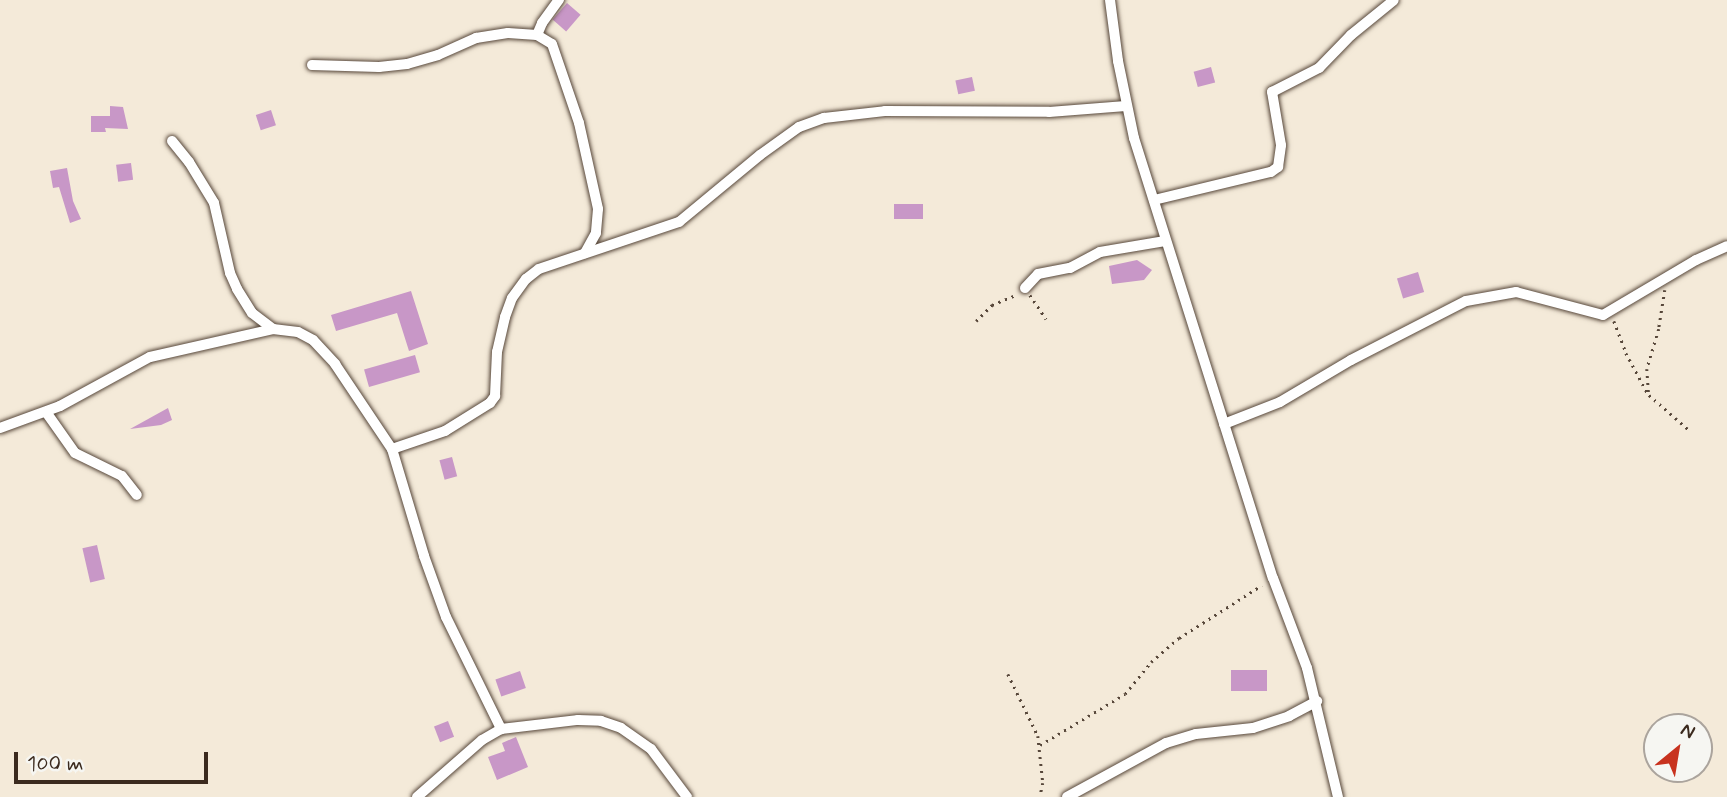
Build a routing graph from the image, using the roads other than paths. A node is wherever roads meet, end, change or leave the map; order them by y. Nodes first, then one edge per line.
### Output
1 (559, 0) edge
2 (1110, 0) edge
3 (1394, 0) edge
4 (537, 35) junction
5 (312, 65) dead end
6 (1126, 106) junction
7 (172, 141) dead end
8 (1154, 200) junction
9 (1166, 241) junction
10 (1727, 246) edge
11 (585, 253) junction
12 (1025, 288) road end
13 (253, 313) junction
14 (273, 329) junction
15 (247, 334) junction
16 (46, 412) junction
17 (1224, 424) junction
18 (0, 428) edge
19 (392, 449) junction
20 (138, 495) dead end
21 (1317, 701) junction
22 (501, 729) junction
23 (417, 797) edge
24 (687, 797) edge
25 (1067, 797) edge
26 (1338, 797) edge

1 - 4 street
2 - 6 street
3 - 8 street
4 - 5 street
4 - 11 street
6 - 8 street
6 - 11 street
7 - 13 street
8 - 9 street
9 - 12 street
9 - 17 street
10 - 17 street
11 - 19 street
13 - 14 street
13 - 15 street
14 - 15 street
14 - 19 street
15 - 16 street
16 - 18 street
16 - 20 street
17 - 21 street
19 - 22 street
21 - 25 street
21 - 26 street
22 - 23 street
22 - 24 street

